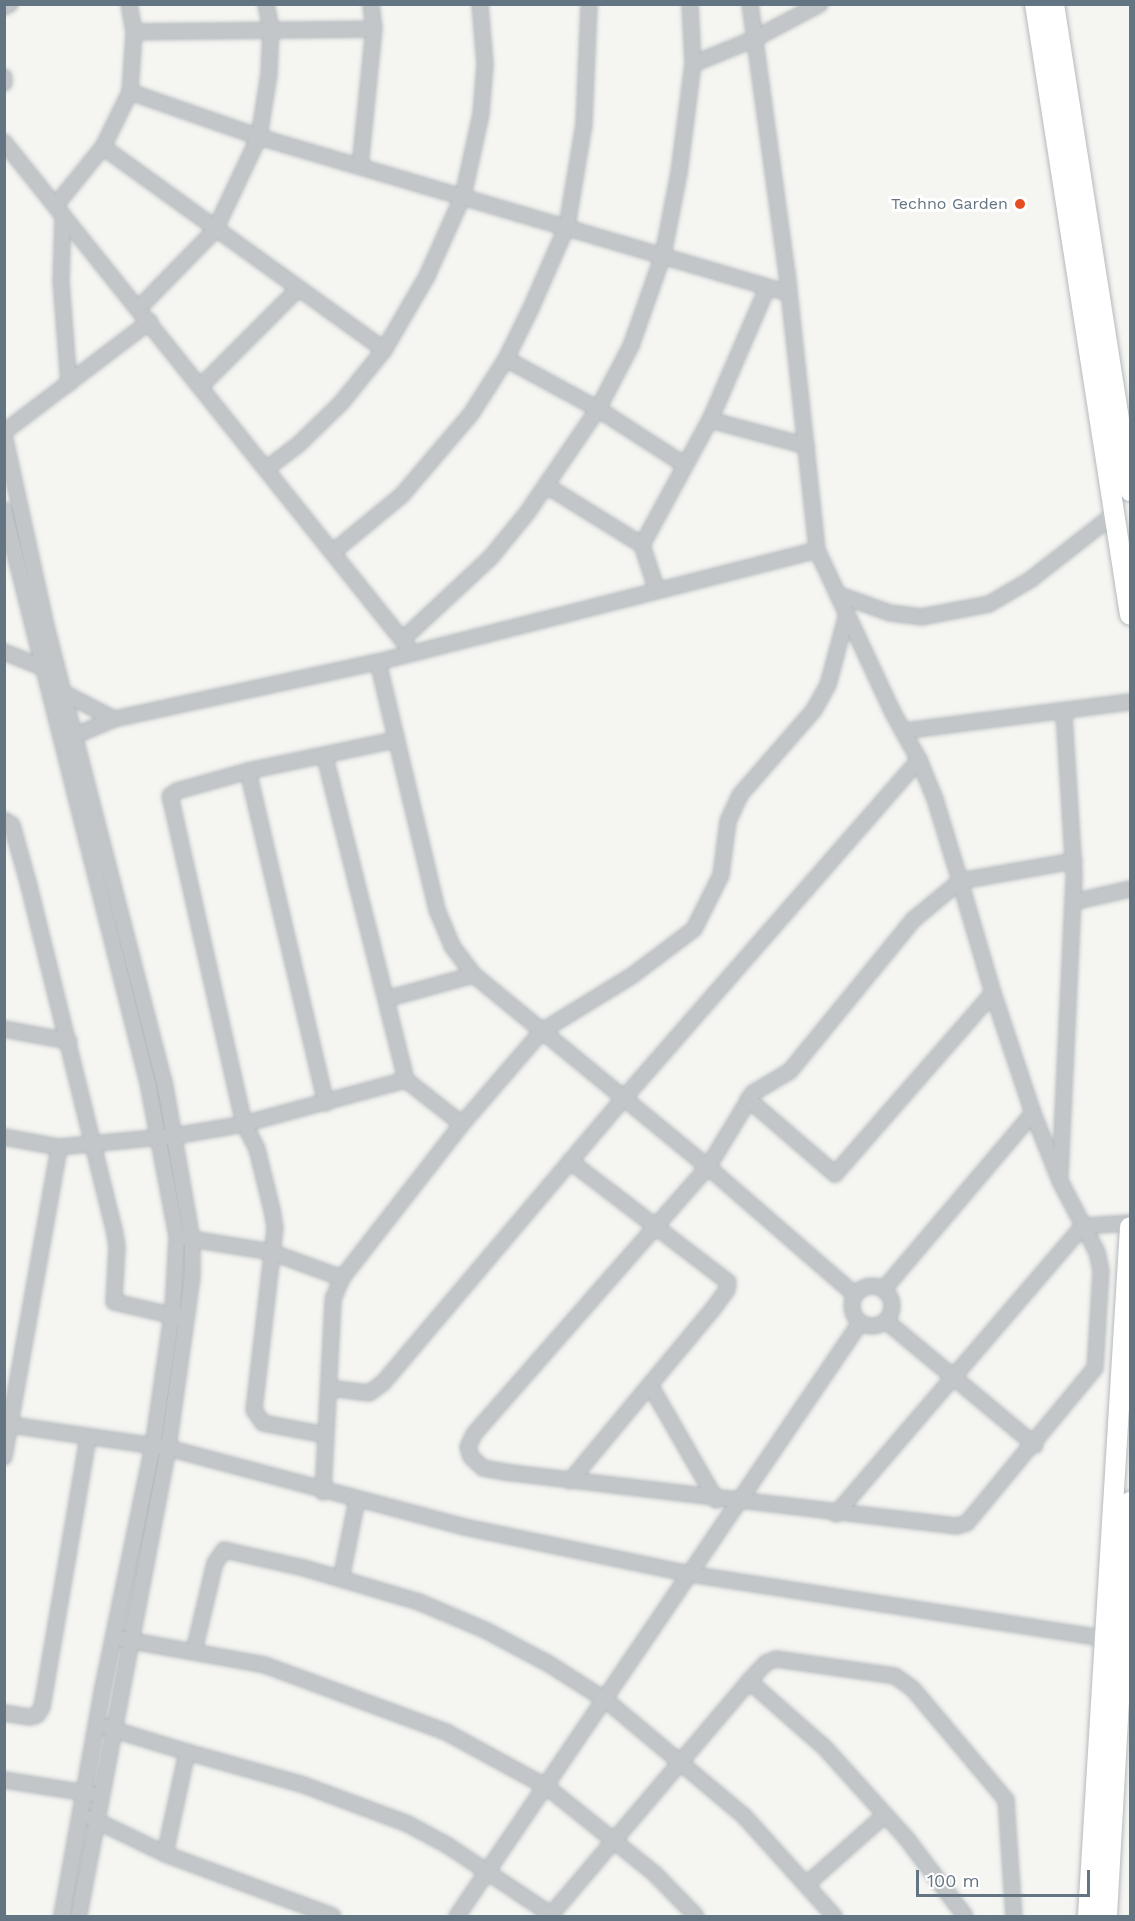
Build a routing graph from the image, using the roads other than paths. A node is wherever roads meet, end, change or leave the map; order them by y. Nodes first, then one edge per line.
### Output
1 (10, 4) edge
2 (129, 4) edge
3 (266, 4) edge
4 (371, 4) edge
5 (480, 4) edge
6 (589, 4) edge
7 (690, 4) edge
8 (750, 4) edge
9 (819, 4) edge
10 (1035, 4) edge
11 (1054, 4) edge
12 (4, 7) edge
13 (271, 28) junction
14 (374, 29) junction
15 (134, 32) junction
16 (754, 39) junction
17 (693, 64) junction
18 (4, 77) edge
19 (4, 83) edge
20 (129, 92) junction
21 (259, 136) junction
22 (4, 142) edge
23 (103, 147) junction
24 (360, 166) junction
25 (463, 196) junction
26 (59, 210) junction
27 (567, 226) junction
28 (214, 230) junction
29 (663, 255) junction
30 (767, 288) junction
31 (298, 289) junction
32 (788, 293) junction
33 (139, 308) junction
34 (150, 321) junction
35 (384, 350) junction
36 (506, 359) junction
37 (69, 384) junction
38 (201, 386) junction
39 (598, 409) junction
40 (710, 420) junction
41 (4, 434) edge
42 (807, 446) junction
43 (7, 459) edge
44 (685, 465) junction
45 (266, 469) junction
46 (547, 486) junction
47 (1131, 490) edge
48 (4, 510) edge
49 (1117, 512) junction
50 (642, 545) junction
51 (28, 547) junction
52 (13, 550) junction
53 (817, 550) junction
54 (333, 552) junction
55 (657, 591) junction
56 (837, 594) junction
57 (847, 614) junction
58 (1131, 615) edge
59 (41, 631) junction
60 (402, 640) junction
61 (4, 652) edge
62 (412, 652) junction
63 (378, 662) junction
64 (44, 668) junction
65 (66, 694) junction
66 (1131, 702) edge
67 (1064, 712) junction
68 (114, 719) junction
69 (903, 731) junction
70 (69, 738) junction
71 (395, 740) junction
72 (325, 757) junction
73 (919, 760) junction
74 (248, 771) junction
75 (4, 820) edge
76 (1074, 861) junction
77 (960, 881) junction
78 (1131, 889) edge
79 (1073, 902) junction
80 (114, 914) junction
81 (474, 975) junction
82 (993, 993) junction
83 (143, 998) junction
84 (386, 999) junction
85 (128, 1003) junction
86 (4, 1029) edge
87 (542, 1031) junction
88 (69, 1041) junction
89 (406, 1080) junction
90 (624, 1098) junction
91 (748, 1099) junction
92 (326, 1103) junction
93 (1033, 1113) junction
94 (244, 1124) junction
95 (462, 1124) junction
96 (174, 1136) junction
97 (4, 1137) edge
98 (160, 1137) junction
99 (95, 1143) junction
100 (59, 1147) junction
101 (570, 1161) junction
102 (708, 1167) junction
103 (1060, 1181) junction
104 (1131, 1225) edge
105 (1083, 1226) junction
106 (656, 1227) junction
107 (177, 1237) junction
108 (192, 1239) junction
109 (271, 1252) junction
110 (342, 1278) junction
111 (884, 1290) junction
112 (855, 1295) junction
113 (172, 1316) junction
114 (187, 1318) junction
115 (886, 1321) junction
116 (860, 1323) junction
117 (951, 1377) junction
118 (650, 1385) junction
119 (329, 1388) junction
120 (7, 1424) edge
121 (326, 1435) junction
122 (88, 1438) junction
123 (1035, 1445) junction
124 (153, 1446) junction
125 (168, 1448) junction
126 (4, 1457) edge
127 (570, 1481) junction
128 (323, 1492) junction
129 (357, 1500) junction
130 (717, 1500) junction
131 (737, 1502) junction
132 (1131, 1502) edge
133 (836, 1514) junction
134 (132, 1546) junction
135 (148, 1550) junction
136 (689, 1574) junction
137 (341, 1579) junction
138 (114, 1637) junction
139 (131, 1640) junction
140 (1113, 1640) junction
141 (195, 1651) junction
142 (749, 1681) junction
143 (607, 1701) junction
144 (4, 1713) edge
145 (97, 1724) junction
146 (113, 1729) junction
147 (186, 1752) junction
148 (682, 1761) junction
149 (4, 1780) edge
150 (547, 1787) junction
151 (83, 1792) junction
152 (100, 1795) junction
153 (80, 1813) junction
154 (885, 1815) junction
155 (96, 1821) junction
156 (616, 1842) junction
157 (165, 1854) junction
158 (487, 1870) junction
159 (807, 1884) junction
160 (551, 1916) edge
161 (62, 1917) edge
162 (79, 1917) edge
163 (333, 1917) edge
164 (458, 1917) edge
165 (696, 1917) edge
166 (834, 1917) edge
167 (965, 1917) edge
168 (1014, 1917) edge
169 (1088, 1917) edge
170 (1107, 1917) edge

1 - 12 street
2 - 15 street
3 - 13 street
4 - 14 street
5 - 25 street
6 - 27 street
7 - 17 street
8 - 16 street
9 - 16 street
10 - 49 main road
11 - 47 main road
13 - 14 street
13 - 15 street
13 - 21 street
14 - 24 street
15 - 20 street
16 - 17 street
16 - 32 street
17 - 29 street
18 - 19 street
20 - 21 street
20 - 23 street
21 - 24 street
21 - 28 street
22 - 26 street
23 - 26 street
23 - 28 street
24 - 25 street
25 - 27 street
25 - 35 street
26 - 33 street
26 - 37 street
27 - 29 street
27 - 36 street
28 - 31 street
28 - 33 street
29 - 30 street
29 - 39 street
30 - 32 street
30 - 40 street
31 - 35 street
31 - 38 street
32 - 42 street
33 - 34 street
34 - 37 street
34 - 38 street
35 - 45 street
36 - 39 street
36 - 54 street
37 - 41 street
38 - 45 street
39 - 44 street
39 - 46 street
40 - 42 street
40 - 44 street
41 - 43 street
42 - 53 street
43 - 51 street
44 - 50 street
45 - 54 street
46 - 50 street
46 - 60 street
48 - 52 street
49 - 56 street
49 - 58 main road
50 - 55 street
51 - 52 street
51 - 59 street
52 - 59 street
53 - 55 street
53 - 56 street
54 - 60 street
55 - 62 street
56 - 57 street
57 - 69 street
57 - 87 street
59 - 64 street
59 - 65 street
60 - 62 street
61 - 64 street
62 - 63 street
63 - 68 street
63 - 71 street
64 - 70 street
65 - 68 street
65 - 70 street
66 - 67 street
67 - 69 street
67 - 76 street
68 - 70 street
69 - 73 street
70 - 80 street
71 - 72 street
71 - 81 street
72 - 74 street
72 - 84 street
73 - 77 street
73 - 90 street
74 - 92 street
74 - 94 street
75 - 88 street
76 - 77 street
76 - 79 street
77 - 82 street
77 - 91 street
78 - 79 street
79 - 103 street
80 - 83 street
80 - 85 street
81 - 84 street
81 - 87 street
82 - 91 street
82 - 93 street
83 - 85 street
83 - 96 street
84 - 89 street
85 - 98 street
86 - 88 street
87 - 90 street
87 - 95 street
88 - 99 street
89 - 92 street
89 - 95 street
90 - 101 street
90 - 102 street
91 - 102 street
92 - 94 street
93 - 103 street
93 - 111 street
94 - 96 street
94 - 109 street
95 - 110 street
96 - 98 street
96 - 108 street
97 - 100 street
98 - 99 street
98 - 107 street
99 - 100 street
99 - 113 street
100 - 120 street
101 - 106 street
101 - 119 street
102 - 106 street
102 - 112 street
103 - 105 street
104 - 105 street
104 - 140 main road
105 - 117 street
105 - 123 street
106 - 118 street
106 - 127 street
107 - 108 street
107 - 113 street
108 - 109 street
108 - 114 street
109 - 110 street
109 - 121 street
110 - 119 street
111 - 112 street
111 - 115 street
112 - 116 street
113 - 114 street
113 - 124 street
114 - 125 street
115 - 116 street
115 - 117 street
116 - 131 street
117 - 123 street
117 - 133 street
118 - 127 street
118 - 130 street
119 - 121 street
120 - 122 street
120 - 126 street
121 - 128 street
122 - 124 street
122 - 144 street
123 - 133 street
124 - 125 street
124 - 134 street
125 - 128 street
125 - 135 street
127 - 130 street
128 - 129 street
129 - 136 street
129 - 137 street
130 - 131 street
131 - 133 street
131 - 136 street
132 - 140 main road
134 - 135 street
134 - 138 street
135 - 139 street
136 - 140 street
136 - 143 street
137 - 141 street
137 - 143 street
138 - 139 street
138 - 145 street
139 - 141 street
139 - 146 street
140 - 169 main road
140 - 170 main road
141 - 150 street
142 - 148 street
142 - 154 street
142 - 168 street
143 - 148 street
143 - 150 street
145 - 146 street
145 - 151 street
146 - 147 street
146 - 152 street
147 - 157 street
147 - 158 street
148 - 156 street
148 - 159 street
149 - 151 street
150 - 156 street
150 - 158 street
151 - 152 street
151 - 153 street
152 - 155 street
153 - 155 street
153 - 161 street
154 - 159 street
154 - 167 street
155 - 157 street
155 - 162 street
156 - 160 street
156 - 165 street
157 - 163 street
158 - 160 street
158 - 164 street
159 - 166 street

